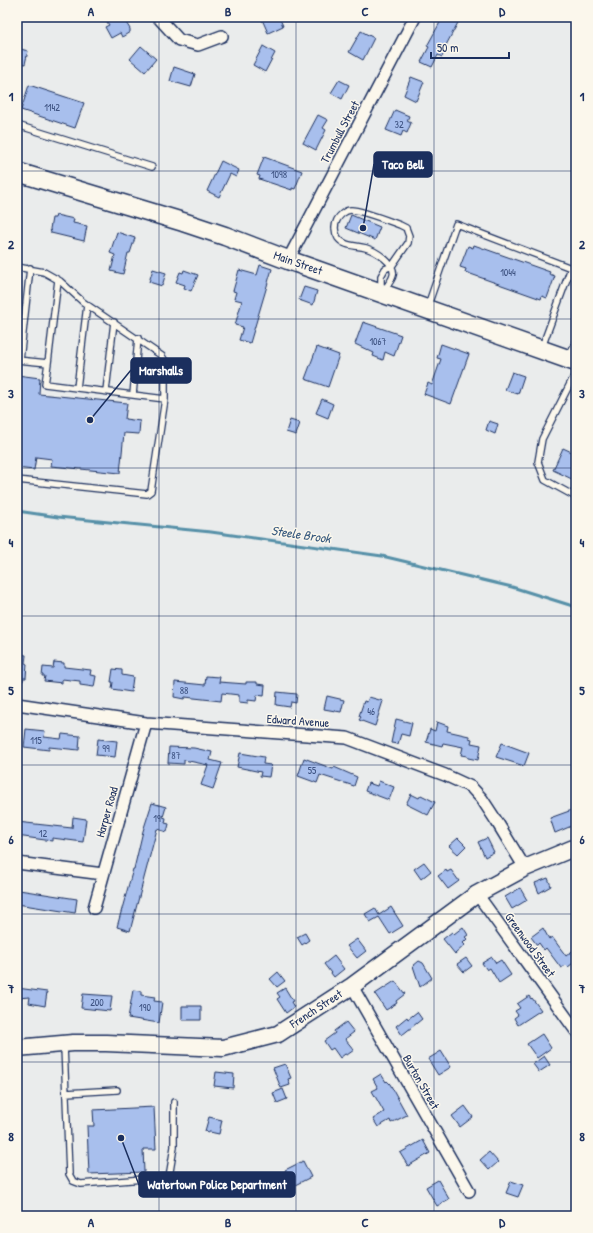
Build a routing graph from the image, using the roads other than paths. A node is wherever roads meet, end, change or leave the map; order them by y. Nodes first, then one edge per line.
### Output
1 (158, 17) edge
2 (415, 17) edge
3 (222, 36) dead end
4 (17, 125) edge
5 (152, 167) dead end
6 (17, 172) edge
7 (288, 260) junction
8 (392, 266) junction
9 (17, 267) edge
10 (30, 268) junction
11 (58, 280) junction
12 (382, 293) junction
13 (87, 305) junction
14 (427, 309) junction
15 (114, 322) junction
16 (138, 338) junction
17 (576, 342) edge
18 (542, 349) junction
19 (19, 360) edge
20 (48, 363) junction
21 (573, 364) edge
22 (77, 388) junction
23 (106, 391) junction
24 (133, 395) junction
25 (165, 399) junction
26 (17, 480) edge
27 (576, 497) edge
28 (17, 704) edge
29 (146, 723) junction
30 (576, 847) edge
31 (17, 863) edge
32 (524, 868) junction
33 (103, 874) junction
34 (477, 894) junction
35 (94, 908) dead end
36 (352, 986) junction
37 (576, 1031) edge
38 (64, 1043) junction
39 (17, 1048) edge
40 (117, 1090) dead end
41 (66, 1093) junction
42 (174, 1102) dead end
43 (469, 1191) dead end

1 - 3 street
2 - 7 street, Trumbull Street
4 - 5 lane
6 - 7 main road, Main Street
7 - 12 main road, Main Street
8 - 8 lane
8 - 12 lane
8 - 12 lane
9 - 10 lane
10 - 11 lane
10 - 19 lane
11 - 13 lane
11 - 20 lane
12 - 14 main road, Main Street
13 - 15 lane
13 - 22 lane
14 - 18 main road, Main Street
14 - 18 lane
15 - 16 lane
15 - 23 lane
16 - 24 lane
16 - 25 lane
17 - 21 lane
18 - 21 main road, Main Street
19 - 20 lane
20 - 22 lane
21 - 27 lane
22 - 23 lane
23 - 24 lane
24 - 25 lane
25 - 26 lane
28 - 29 street, Edward Avenue
29 - 32 street, Edward Avenue
29 - 33 street, Harper Road
30 - 32 street, French Street
31 - 33 street
32 - 34 street, French Street
33 - 35 street, Harper Road
34 - 36 street, French Street
34 - 37 street, Greenwood Street
36 - 38 street, French Street
36 - 43 street, Burton Street
38 - 39 street, French Street
38 - 41 lane
40 - 41 lane
41 - 42 lane

